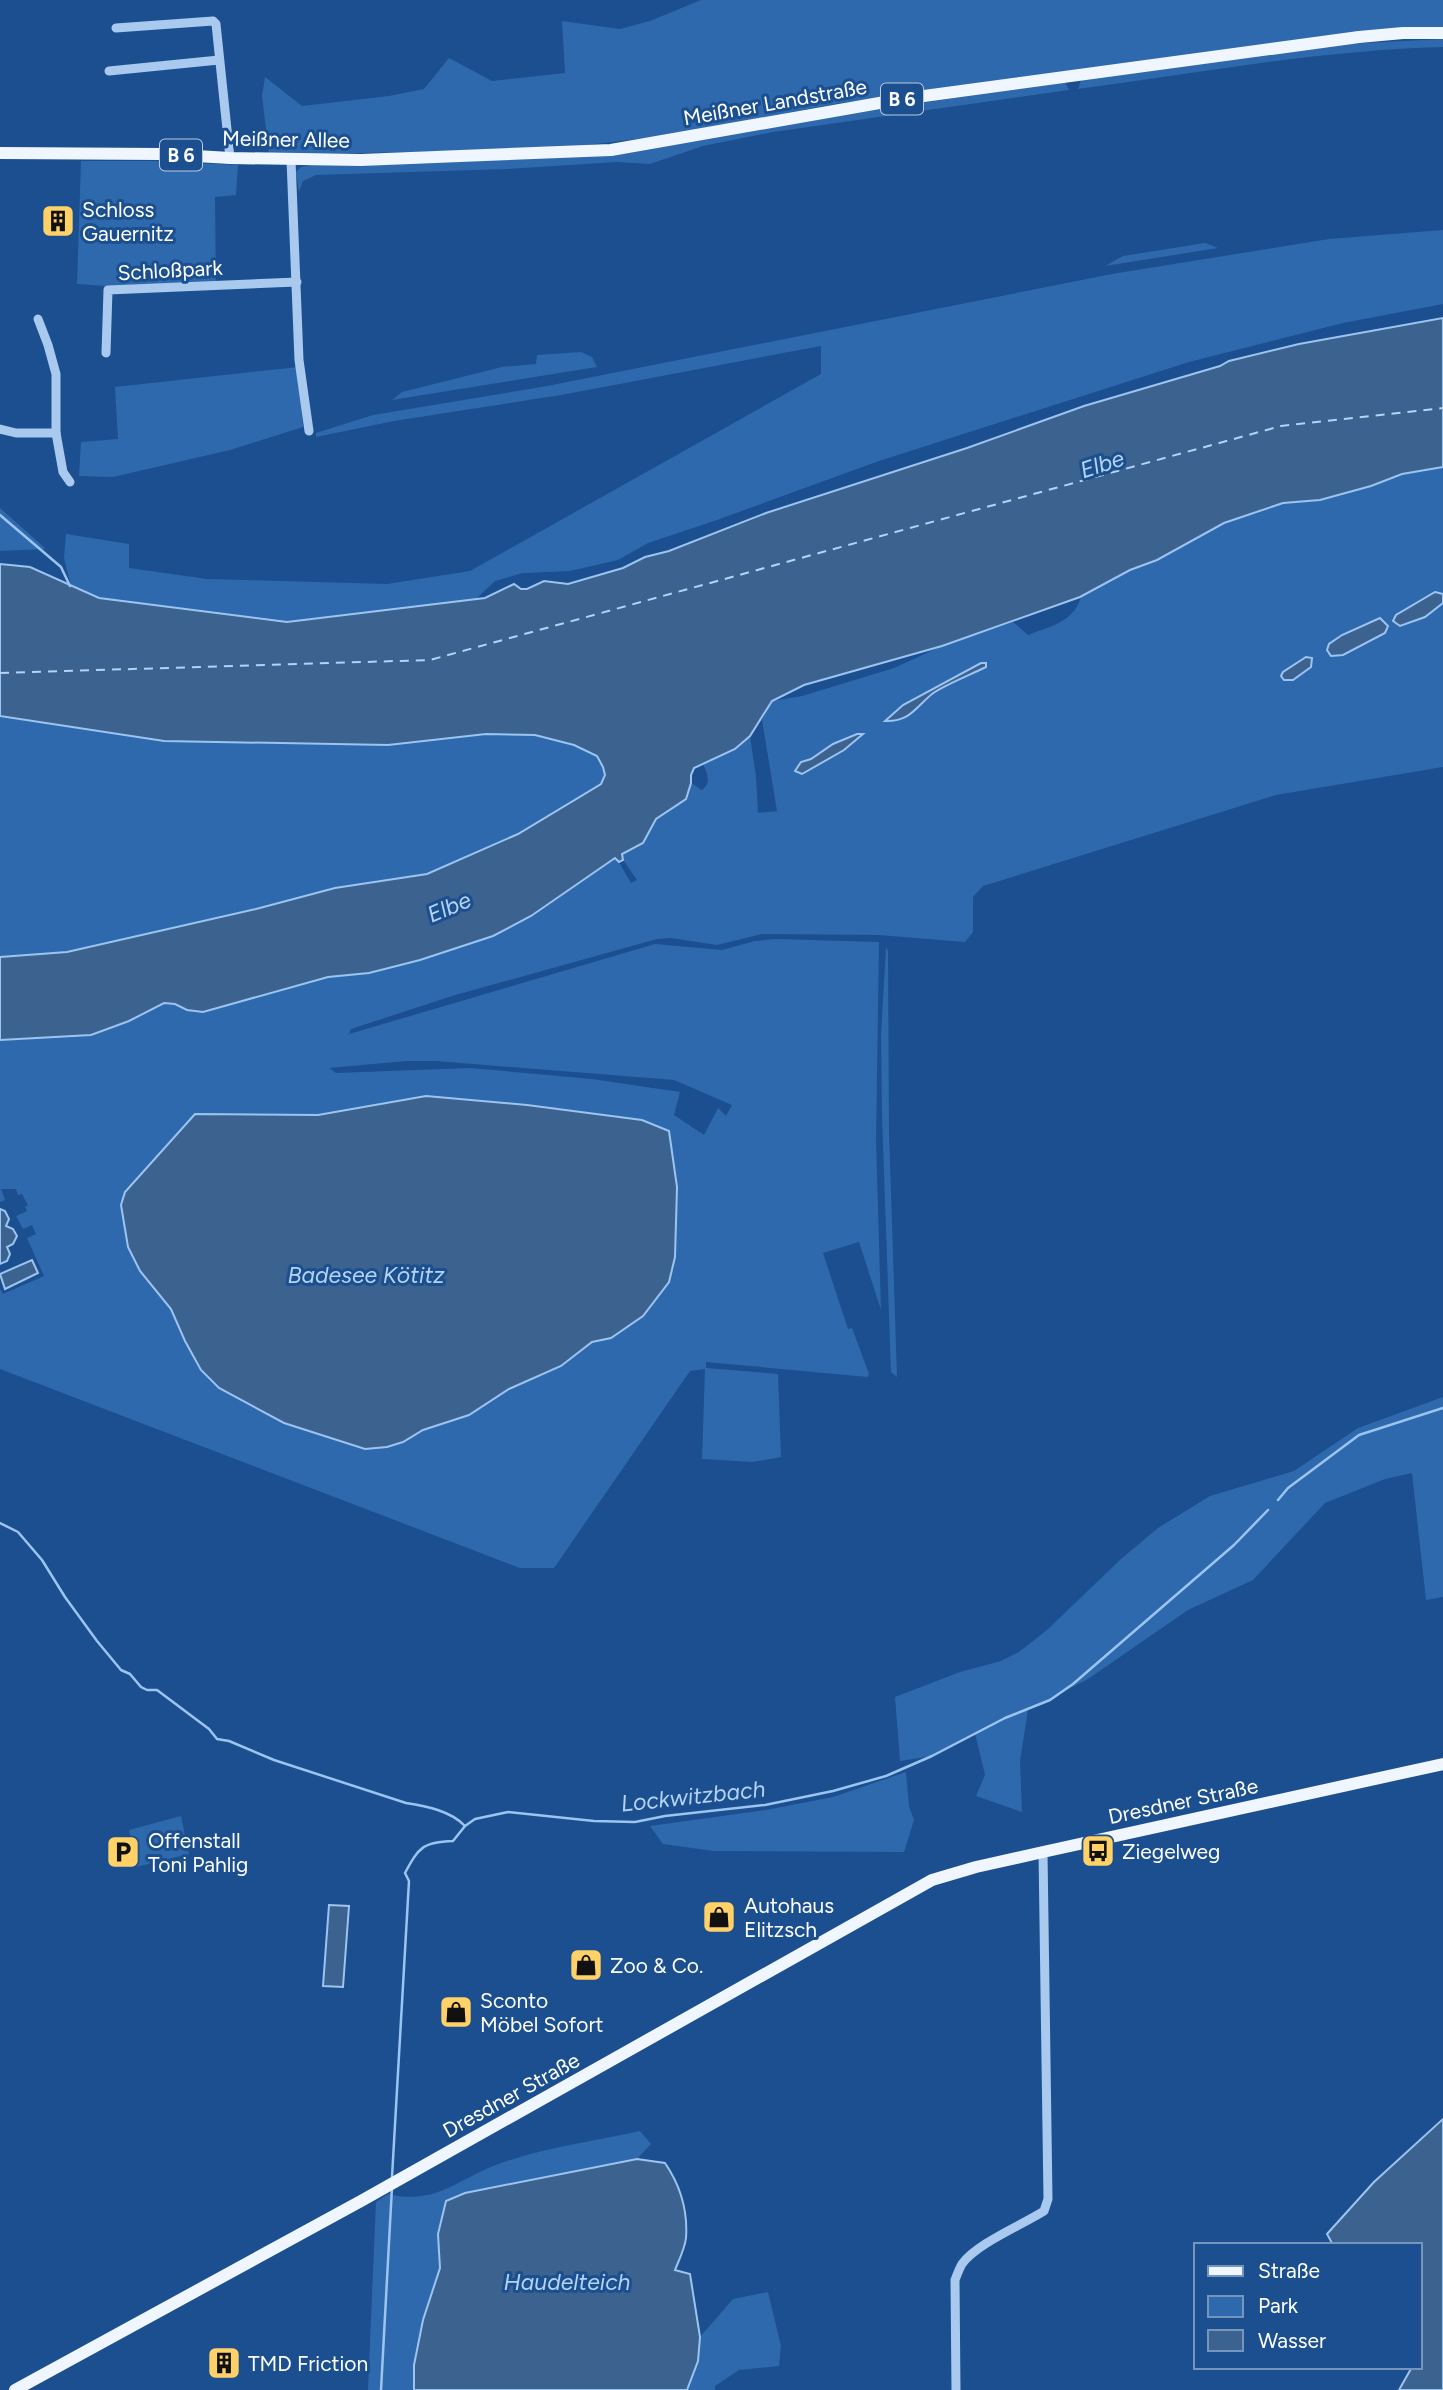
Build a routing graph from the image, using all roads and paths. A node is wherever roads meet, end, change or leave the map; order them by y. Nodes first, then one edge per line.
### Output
1 (116, 28) dead end
2 (1443, 33) edge
3 (219, 60) junction
4 (109, 71) dead end
5 (0, 153) edge
6 (230, 158) junction
7 (291, 160) junction
8 (361, 160) joint
9 (297, 282) junction
10 (38, 319) dead end
11 (106, 353) dead end
12 (0, 429) edge
13 (309, 431) dead end
14 (55, 433) junction
15 (69, 482) dead end
16 (1443, 1764) edge
17 (1043, 1852) junction
18 (15, 2390) edge
19 (956, 2390) edge

1 - 3 street
2 - 8 main road, Meißner Landstraße / B 6
3 - 4 street
3 - 6 street
5 - 6 main road, Meißner Allee / B 6
6 - 7 main road, Meißner Allee / B 6
7 - 8 main road, Meißner Allee / B 6
7 - 9 street
9 - 11 street, Schloßpark
9 - 13 street
10 - 14 street
12 - 14 street
14 - 15 street
16 - 17 main road, Dresdner Straße
17 - 18 main road, Dresdner Straße
17 - 19 street

